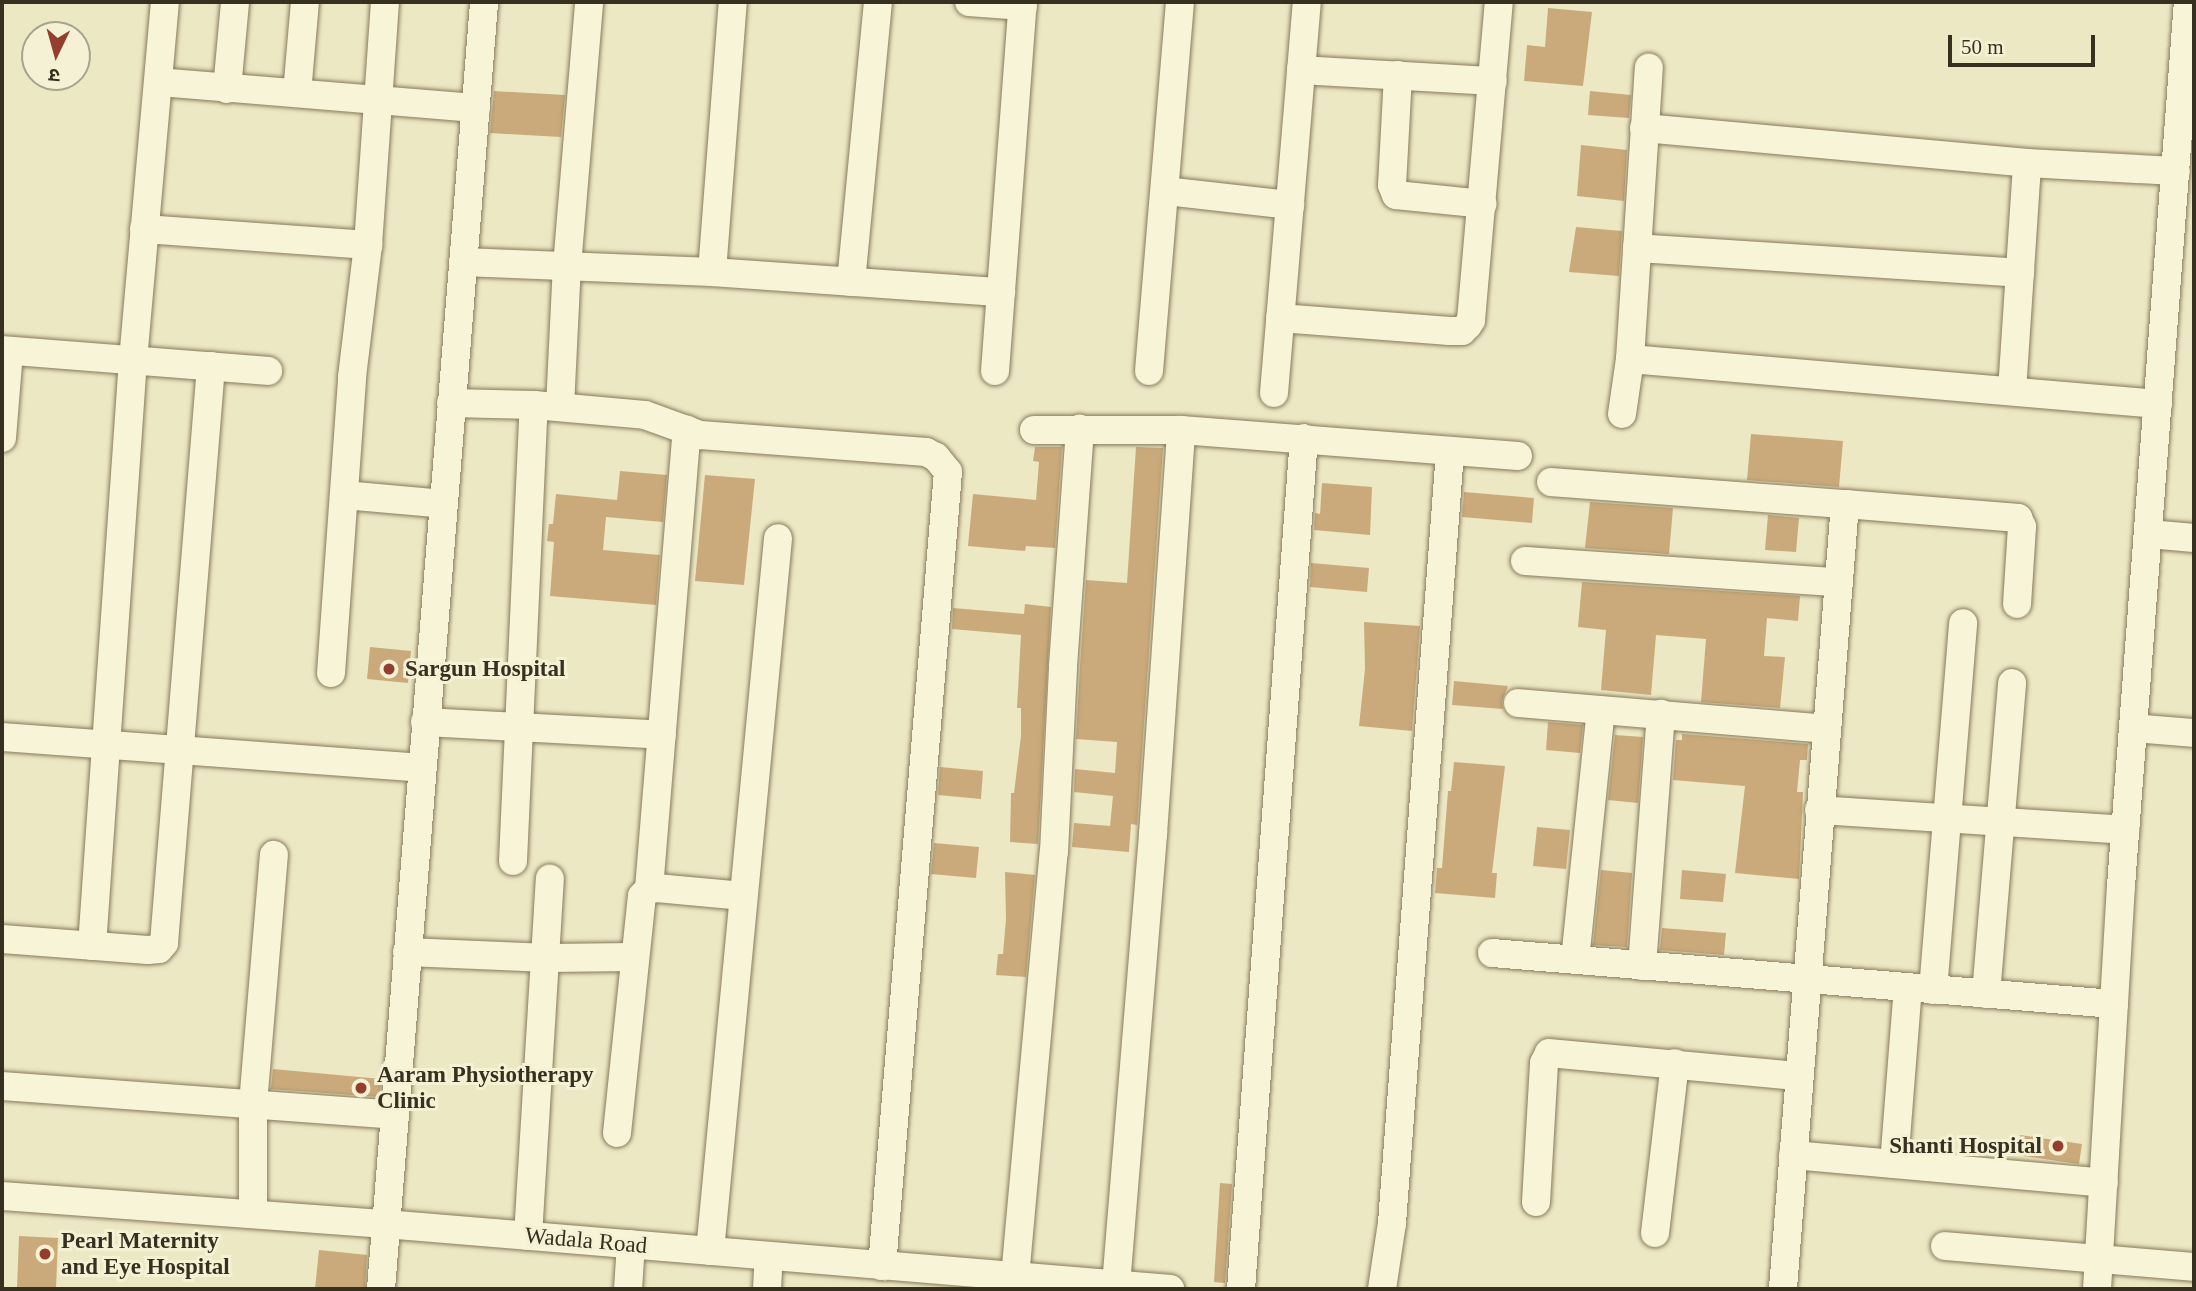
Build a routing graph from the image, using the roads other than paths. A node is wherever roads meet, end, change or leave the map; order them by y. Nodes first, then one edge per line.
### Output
1 (165, 2) edge
2 (235, 2) edge
3 (305, 2) edge
4 (385, 2) edge
5 (484, 2) edge
6 (589, 2) edge
7 (733, 2) edge
8 (878, 2) edge
9 (969, 2) edge
10 (1180, 2) edge
11 (1307, 2) edge
12 (1499, 2) edge
13 (2188, 2) edge
14 (1023, 4) edge
15 (1649, 68) dead end
16 (1301, 70) junction
17 (1398, 75) junction
18 (1493, 81) junction
19 (159, 82) junction
20 (227, 89) junction
21 (297, 93) junction
22 (377, 101) junction
23 (475, 108) junction
24 (1644, 128) junction
25 (2027, 163) junction
26 (2176, 171) junction
27 (1165, 191) junction
28 (1483, 204) junction
29 (1290, 205) junction
30 (144, 229) junction
31 (368, 245) junction
32 (1637, 248) junction
33 (463, 262) junction
34 (567, 266) junction
35 (712, 272) junction
36 (2020, 273) junction
37 (851, 282) junction
38 (1001, 292) junction
39 (1280, 318) junction
40 (5, 350) edge
41 (1630, 359) junction
42 (133, 360) junction
43 (211, 366) junction
44 (995, 370) dead end
45 (268, 371) dead end
46 (1149, 371) dead end
47 (2012, 391) junction
48 (1274, 393) dead end
49 (451, 404) junction
50 (2158, 404) junction
51 (547, 406) junction
52 (1622, 414) dead end
53 (1080, 429) junction
54 (687, 430) junction
55 (1034, 430) dead end
56 (1181, 430) junction
57 (2, 438) edge
58 (1304, 438) junction
59 (1450, 451) junction
60 (1518, 456) dead end
61 (1551, 482) dead end
62 (344, 495) junction
63 (444, 504) junction
64 (1845, 504) junction
65 (2149, 534) junction
66 (778, 538) dead end
67 (2194, 538) edge
68 (1525, 561) dead end
69 (1838, 582) junction
70 (2017, 604) dead end
71 (1963, 624) dead end
72 (331, 673) dead end
73 (2012, 684) dead end
74 (1518, 703) dead end
75 (1601, 710) junction
76 (1661, 714) junction
77 (425, 722) junction
78 (519, 727) junction
79 (2133, 728) junction
80 (1826, 729) junction
81 (2194, 733) edge
82 (662, 735) junction
83 (2, 737) edge
84 (106, 745) junction
85 (178, 750) junction
86 (422, 768) junction
87 (1819, 810) junction
88 (1948, 818) junction
89 (2000, 821) junction
90 (2125, 830) junction
91 (274, 855) dead end
92 (513, 861) dead end
93 (550, 879) dead end
94 (649, 889) junction
95 (743, 896) junction
96 (2, 939) edge
97 (92, 946) junction
98 (407, 952) junction
99 (1492, 953) dead end
100 (634, 957) junction
101 (548, 958) junction
102 (1575, 960) junction
103 (1642, 966) junction
104 (1806, 981) junction
105 (1921, 989) junction
106 (1986, 994) junction
107 (2114, 1004) junction
108 (1675, 1063) junction
109 (1798, 1076) junction
110 (2, 1086) edge
111 (253, 1104) junction
112 (394, 1115) junction
113 (617, 1133) dead end
114 (1793, 1155) junction
115 (1894, 1164) junction
116 (2104, 1183) junction
117 (2, 1196) edge
118 (1536, 1202) dead end
119 (253, 1214) junction
120 (386, 1224) junction
121 (1655, 1233) dead end
122 (528, 1236) junction
123 (631, 1244) junction
124 (1945, 1246) dead end
125 (710, 1251) junction
126 (769, 1256) junction
127 (2099, 1258) junction
128 (882, 1266) junction
129 (2194, 1267) edge
130 (1015, 1277) junction
131 (1043, 1284) edge
132 (1116, 1285) junction
133 (382, 1289) edge
134 (628, 1289) edge
135 (766, 1289) edge
136 (1170, 1289) edge
137 (1241, 1289) edge
138 (1382, 1289) edge
139 (1783, 1289) edge
140 (2097, 1289) edge

1 - 19 street
2 - 20 street
3 - 21 street
4 - 22 street
5 - 23 street
6 - 34 street
7 - 35 street
8 - 37 street
9 - 14 street
10 - 27 street
11 - 16 street
12 - 18 street
13 - 26 street
14 - 38 street
15 - 24 street
16 - 17 street
16 - 29 street
17 - 18 street
17 - 28 street
18 - 28 street
19 - 20 street
19 - 30 street
20 - 21 street
21 - 22 street
22 - 23 street
22 - 31 street
23 - 33 street
24 - 25 street
24 - 32 street
25 - 26 street
25 - 36 street
26 - 50 street
27 - 29 street
27 - 46 street
28 - 39 street
29 - 39 street
30 - 31 street
30 - 42 street
31 - 62 street
32 - 36 street
32 - 41 street
33 - 34 street
33 - 49 street
34 - 35 street
34 - 51 street
35 - 37 street
36 - 47 street
37 - 38 street
38 - 44 street
39 - 48 street
40 - 42 street
40 - 57 street
41 - 47 street
41 - 52 street
42 - 43 street
42 - 84 street
43 - 45 street
43 - 85 street
47 - 50 street
49 - 51 street
49 - 63 street
50 - 65 street
51 - 54 street
51 - 78 street
53 - 55 street
53 - 56 street
53 - 130 street
54 - 82 street
54 - 128 street
56 - 58 street
56 - 132 street
58 - 59 street
58 - 137 street
59 - 60 street
59 - 138 street
61 - 64 street
62 - 63 street
62 - 72 street
63 - 77 street
64 - 69 street
64 - 70 street
65 - 67 street
65 - 79 street
66 - 95 street
68 - 69 street
69 - 80 street
71 - 88 street
73 - 89 street
74 - 75 street
75 - 76 street
75 - 102 street
76 - 80 street
76 - 103 street
77 - 78 street
77 - 86 street
78 - 82 street
78 - 92 street
79 - 81 street
79 - 90 street
80 - 87 street
82 - 94 street
83 - 84 street
84 - 85 street
84 - 97 street
85 - 86 street
85 - 97 street
86 - 98 street
87 - 88 street
87 - 104 street
88 - 89 street
88 - 105 street
89 - 90 street
89 - 106 street
90 - 107 street
91 - 111 street
93 - 101 street
94 - 95 street
94 - 100 street
95 - 125 street
96 - 97 street
98 - 101 street
98 - 112 street
99 - 102 street
100 - 101 street
100 - 113 street
101 - 122 street
102 - 103 street
103 - 104 street
104 - 105 street
104 - 109 street
105 - 106 street
105 - 115 street
106 - 107 street
107 - 116 street
108 - 109 street
108 - 118 street
108 - 121 street
109 - 114 street
110 - 111 street
111 - 112 street
111 - 119 street
112 - 120 street
114 - 115 street
114 - 139 street
115 - 116 street
116 - 127 street
117 - 119 street, Wadala Road
119 - 120 street, Wadala Road
120 - 122 street, Wadala Road
120 - 133 street
122 - 123 street, Wadala Road
123 - 125 street, Wadala Road
123 - 134 street
124 - 127 street
125 - 126 street, Wadala Road
126 - 128 street, Wadala Road
126 - 135 street
127 - 129 street
127 - 140 street
128 - 130 street, Wadala Road
130 - 131 street, Wadala Road
131 - 132 street, Wadala Road
132 - 136 street, Wadala Road

